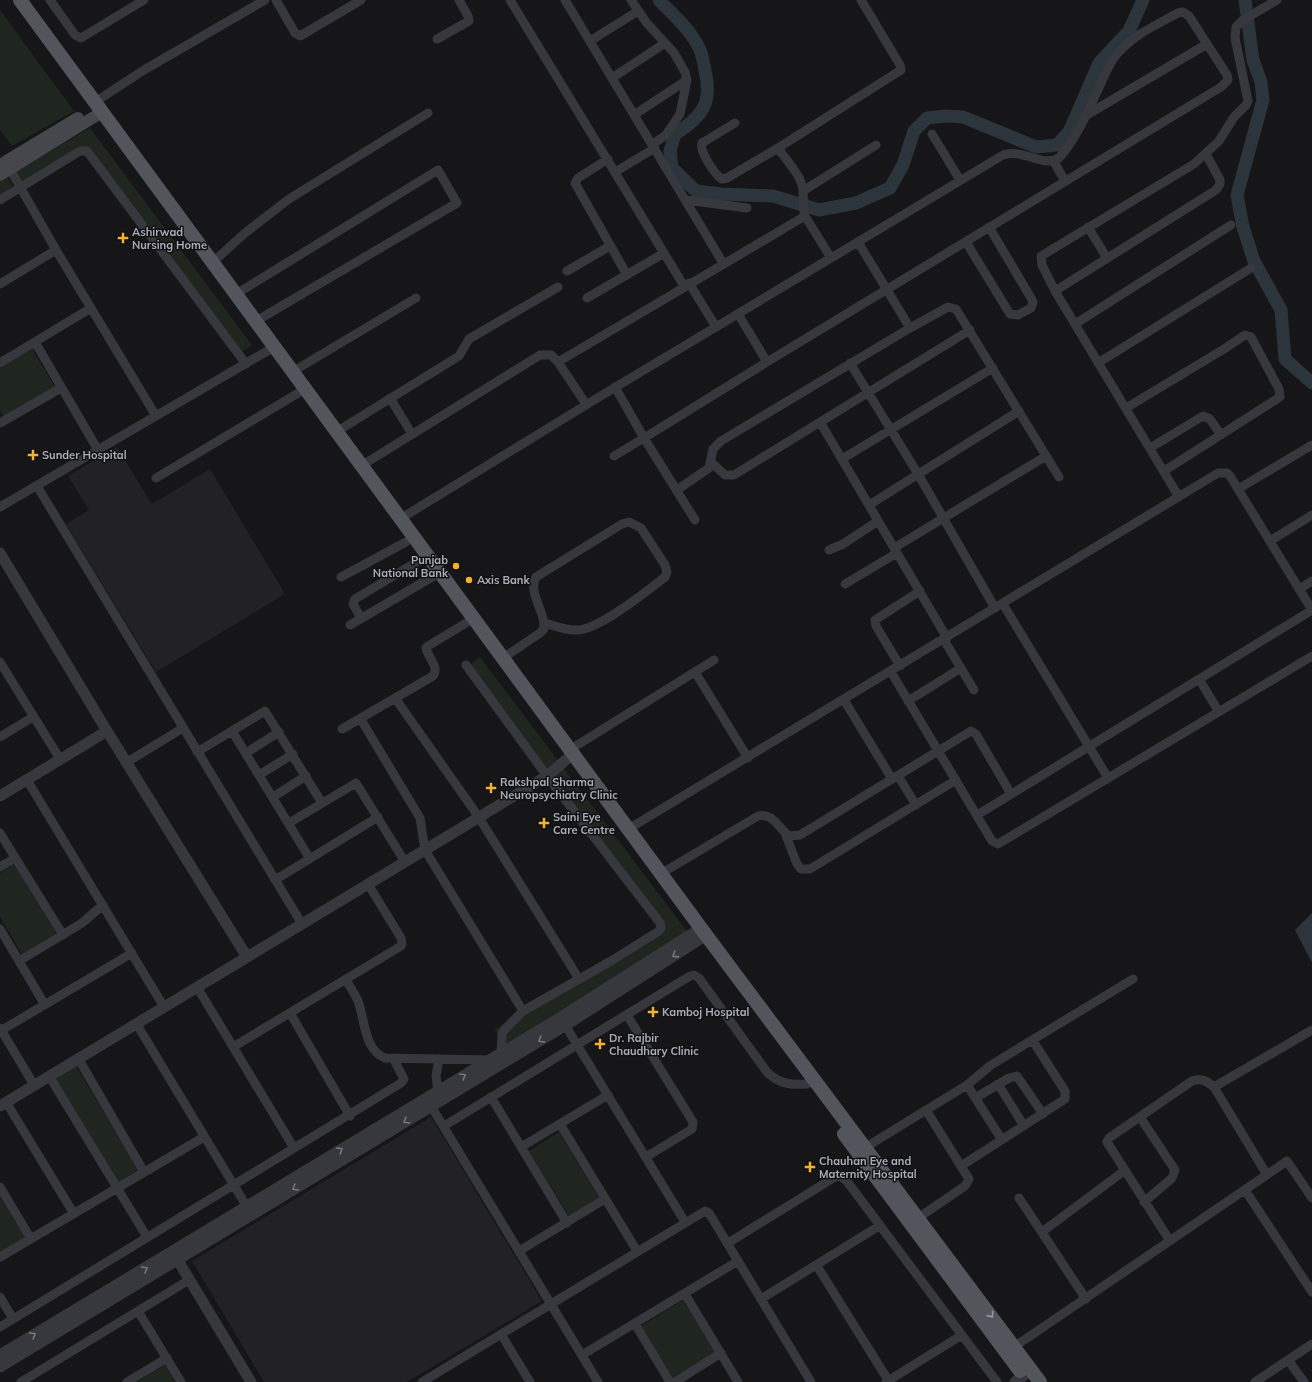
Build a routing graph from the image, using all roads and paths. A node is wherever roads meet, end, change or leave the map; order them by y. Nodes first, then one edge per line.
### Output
1 (10, 0) edge
2 (20, 0) edge
3 (144, 0) edge
4 (266, 0) edge
5 (276, 0) edge
6 (360, 0) edge
7 (459, 0) edge
8 (510, 0) edge
9 (565, 0) edge
10 (631, 0) edge
11 (861, 0) edge
12 (1277, 0) edge
13 (54, 1) edge
14 (638, 11) junction
15 (437, 39) dead end
16 (590, 41) junction
17 (665, 43) junction
18 (1207, 44) junction
19 (612, 78) junction
20 (687, 80) junction
21 (96, 110) junction
22 (428, 113) dead end
23 (634, 115) junction
24 (1084, 117) junction
25 (735, 123) dead end
26 (932, 134) dead end
27 (876, 145) dead end
28 (654, 146) junction
29 (778, 148) junction
30 (1206, 154) junction
31 (608, 159) junction
32 (1054, 162) junction
33 (4, 168) edge
34 (616, 172) junction
35 (960, 180) junction
36 (1065, 181) junction
37 (20, 188) junction
38 (803, 191) junction
39 (0, 200) edge
40 (686, 200) junction
41 (747, 208) dead end
42 (803, 209) junction
43 (1230, 225) dead end
44 (990, 227) junction
45 (1088, 227) junction
46 (858, 242) junction
47 (966, 242) junction
48 (610, 246) junction
49 (56, 250) junction
50 (664, 253) junction
51 (831, 258) junction
52 (1107, 258) junction
53 (213, 262) junction
54 (723, 263) junction
55 (1251, 268) dead end
56 (567, 271) dead end
57 (627, 275) junction
58 (0, 284) edge
59 (686, 285) junction
60 (558, 287) dead end
61 (887, 290) junction
62 (1055, 291) junction
63 (236, 294) junction
64 (416, 298) dead end
65 (587, 298) dead end
66 (91, 308) junction
67 (738, 314) junction
68 (256, 321) junction
69 (1075, 324) junction
70 (716, 327) junction
71 (910, 328) junction
72 (970, 330) junction
73 (35, 342) junction
74 (270, 349) junction
75 (558, 362) junction
76 (767, 362) junction
77 (0, 363) edge
78 (1098, 363) junction
79 (246, 364) junction
80 (850, 364) junction
81 (993, 368) junction
82 (292, 372) junction
83 (615, 387) junction
84 (62, 388) junction
85 (301, 391) junction
86 (868, 393) junction
87 (390, 398) junction
88 (586, 404) junction
89 (1126, 408) junction
90 (1019, 411) junction
91 (156, 416) junction
92 (1, 422) edge
93 (820, 422) junction
94 (891, 430) junction
95 (336, 432) junction
96 (412, 434) junction
97 (1222, 435) junction
98 (644, 438) junction
99 (1312, 445) edge
100 (1150, 448) junction
101 (98, 450) junction
102 (614, 456) dead end
103 (1046, 456) junction
104 (842, 459) junction
105 (711, 462) junction
106 (361, 466) junction
107 (1164, 471) junction
108 (918, 474) junction
109 (1059, 476) dead end
110 (156, 478) dead end
111 (37, 486) junction
112 (1238, 489) junction
113 (677, 490) junction
114 (1179, 497) junction
115 (869, 505) junction
116 (0, 508) edge
117 (1312, 515) edge
118 (943, 517) junction
119 (400, 519) junction
120 (695, 520) dead end
121 (878, 521) junction
122 (1270, 541) junction
123 (406, 542) junction
124 (829, 550) dead end
125 (895, 550) junction
126 (0, 553) edge
127 (420, 560) junction
128 (341, 577) dead end
129 (432, 577) junction
130 (1312, 581) edge
131 (845, 584) dead end
132 (1299, 589) junction
133 (920, 591) junction
134 (999, 606) junction
135 (1312, 610) edge
136 (361, 618) junction
137 (544, 623) junction
138 (466, 624) junction
139 (350, 625) dead end
140 (946, 639) junction
141 (1312, 656) edge
142 (503, 658) junction
143 (714, 660) dead end
144 (0, 662) edge
145 (466, 665) dead end
146 (900, 666) junction
147 (961, 668) junction
148 (695, 672) junction
149 (890, 672) junction
150 (1199, 679) junction
151 (974, 690) dead end
152 (395, 698) junction
153 (844, 700) junction
154 (908, 701) junction
155 (1219, 712) junction
156 (33, 716) junction
157 (360, 718) junction
158 (183, 728) junction
159 (342, 729) dead end
160 (107, 731) junction
161 (232, 731) junction
162 (279, 732) junction
163 (0, 737) edge
164 (1088, 746) junction
165 (939, 751) junction
166 (198, 752) junction
167 (246, 753) junction
168 (570, 753) junction
169 (293, 754) junction
170 (748, 758) junction
171 (60, 759) junction
172 (126, 762) junction
173 (259, 775) junction
174 (306, 776) junction
175 (547, 776) junction
176 (895, 778) junction
177 (1108, 778) junction
178 (27, 780) junction
179 (956, 780) junction
180 (1011, 794) junction
181 (0, 796) edge
182 (273, 797) junction
183 (322, 803) junction
184 (916, 805) junction
185 (977, 815) junction
186 (478, 816) junction
187 (378, 817) junction
188 (289, 823) junction
189 (630, 828) junction
190 (0, 833) edge
191 (786, 833) junction
192 (425, 850) junction
193 (15, 858) junction
194 (310, 858) junction
195 (405, 862) junction
196 (0, 867) edge
197 (662, 873) junction
198 (275, 880) junction
199 (368, 884) junction
200 (103, 905) junction
201 (302, 924) junction
202 (0, 929) edge
203 (699, 934) junction
204 (63, 935) junction
205 (132, 953) junction
206 (247, 957) junction
207 (19, 961) junction
208 (579, 979) junction
209 (1133, 979) dead end
210 (346, 980) junction
211 (196, 987) junction
212 (45, 1004) junction
213 (164, 1007) junction
214 (523, 1011) junction
215 (290, 1013) junction
216 (627, 1015) junction
217 (563, 1021) junction
218 (136, 1023) junction
219 (1, 1029) edge
220 (1312, 1030) edge
221 (1033, 1041) junction
222 (578, 1045) junction
223 (233, 1047) junction
224 (501, 1052) junction
225 (78, 1058) junction
226 (393, 1058) junction
227 (439, 1059) junction
228 (489, 1060) junction
229 (49, 1076) junction
230 (807, 1084) junction
231 (998, 1084) junction
232 (34, 1085) junction
233 (967, 1085) junction
234 (1214, 1087) junction
235 (438, 1091) junction
236 (608, 1095) junction
237 (491, 1098) junction
238 (975, 1098) junction
239 (429, 1102) junction
240 (3, 1104) edge
241 (926, 1110) junction
242 (1043, 1114) junction
243 (350, 1116) junction
244 (1140, 1117) junction
245 (560, 1124) junction
246 (444, 1126) junction
247 (1024, 1126) junction
248 (204, 1136) junction
249 (1002, 1140) junction
250 (866, 1146) junction
251 (521, 1147) junction
252 (294, 1148) junction
253 (646, 1157) junction
254 (961, 1166) junction
255 (1124, 1171) junction
256 (144, 1172) junction
257 (1267, 1175) junction
258 (233, 1185) junction
259 (0, 1186) edge
260 (117, 1188) junction
261 (1245, 1190) junction
262 (1018, 1198) dead end
263 (1312, 1198) edge
264 (605, 1199) junction
265 (1144, 1202) junction
266 (249, 1211) junction
267 (74, 1214) junction
268 (918, 1218) junction
269 (685, 1222) junction
270 (566, 1223) junction
271 (879, 1226) junction
272 (1042, 1232) junction
273 (146, 1237) junction
274 (31, 1239) junction
275 (1170, 1241) junction
276 (728, 1243) junction
277 (519, 1251) junction
278 (637, 1251) junction
279 (175, 1256) junction
280 (0, 1257) edge
281 (738, 1261) junction
282 (817, 1266) junction
283 (189, 1280) junction
284 (1312, 1292) edge
285 (685, 1294) junction
286 (0, 1297) edge
287 (761, 1299) junction
288 (1086, 1299) junction
289 (551, 1304) junction
290 (138, 1311) junction
291 (13, 1319) junction
292 (635, 1324) junction
293 (0, 1326) edge
294 (501, 1334) junction
295 (962, 1335) junction
296 (1312, 1344) edge
297 (1010, 1349) junction
298 (721, 1353) junction
299 (0, 1355) edge
300 (582, 1355) junction
301 (167, 1358) junction
302 (1288, 1360) junction
303 (0, 1367) edge
304 (1025, 1377) edge
305 (25, 1381) edge
306 (887, 1381) edge
307 (127, 1382) edge
308 (181, 1382) edge
309 (251, 1382) edge
310 (422, 1382) edge
311 (530, 1382) edge
312 (598, 1382) edge
313 (670, 1382) edge
314 (675, 1382) edge
315 (738, 1382) edge
316 (811, 1382) edge
317 (998, 1382) edge
318 (1040, 1382) edge
319 (1255, 1382) edge
320 (1304, 1382) edge

1 - 21 main road
2 - 21 main road
3 - 13 street
4 - 21 street
5 - 6 street
7 - 15 street
8 - 31 street
9 - 16 street
10 - 14 street
11 - 29 street
12 - 30 street
14 - 16 street
14 - 17 street
16 - 19 street
17 - 19 street
17 - 20 street
18 - 24 street
18 - 24 street
18 - 36 street
19 - 23 street
20 - 23 street
20 - 28 street
21 - 33 main road
21 - 53 main road
21 - 74 main road
22 - 53 street
23 - 28 street
24 - 32 street
25 - 29 street
26 - 35 street
27 - 38 street
28 - 34 street
28 - 40 street
29 - 38 street
30 - 45 street
30 - 52 street
31 - 34 street
31 - 48 street
32 - 35 street
32 - 36 street
33 - 37 street
34 - 50 street
35 - 46 street
36 - 44 street
37 - 39 street
37 - 49 street
37 - 79 street
38 - 42 street
40 - 41 street
40 - 54 street
42 - 51 street
42 - 54 street
43 - 69 street
44 - 47 street
44 - 47 street
45 - 52 street
45 - 62 street
46 - 51 street
46 - 61 street
47 - 61 street
48 - 56 street
48 - 57 street
49 - 58 street
49 - 66 street
50 - 57 street
50 - 59 street
51 - 67 street
52 - 62 street
53 - 63 main road
54 - 59 street
55 - 78 street
57 - 65 street
59 - 70 street
59 - 75 street
60 - 87 street
61 - 71 street
61 - 76 street
62 - 69 street
63 - 68 main road
63 - 68 street
64 - 82 street
66 - 73 street
66 - 91 street
67 - 70 street
67 - 76 street
68 - 74 main road
69 - 78 street
70 - 83 street
71 - 72 street
71 - 80 street
72 - 81 street
72 - 86 street
73 - 77 street
73 - 84 street
74 - 79 street
74 - 82 main road
74 - 85 main road
75 - 88 street
75 - 96 street
76 - 98 street
78 - 89 street
79 - 91 street
80 - 86 street
80 - 105 street
81 - 90 street
81 - 94 street
82 - 85 main road
83 - 88 street
83 - 98 street
84 - 92 street
84 - 101 street
85 - 95 main road
85 - 110 street
85 - 123 main road
86 - 93 street
86 - 94 street
87 - 95 street
87 - 96 street
88 - 119 street
89 - 97 street
89 - 100 street
90 - 103 street
90 - 108 street
91 - 101 street
93 - 104 street
93 - 105 street
94 - 104 street
94 - 108 street
95 - 106 main road
96 - 106 street
97 - 100 street
97 - 107 street
98 - 102 street
98 - 113 street
99 - 112 street
100 - 107 street
101 - 111 street
103 - 109 street
103 - 118 street
104 - 115 street
105 - 113 street
106 - 119 main road
107 - 114 street
108 - 115 street
108 - 118 street
111 - 116 street
111 - 158 street
112 - 114 street
112 - 122 street
113 - 120 street
114 - 134 street
115 - 121 street
117 - 122 street
118 - 125 street
118 - 134 street
119 - 142 main road
121 - 124 street
121 - 125 street
122 - 132 street
123 - 127 main road
123 - 128 street
125 - 131 street
125 - 133 street
126 - 160 street
127 - 129 main road
127 - 136 street
129 - 136 street
129 - 138 main road
130 - 132 street
132 - 135 street
133 - 140 street
133 - 146 street
134 - 140 street
134 - 164 street
135 - 150 street
136 - 139 street
137 - 137 street
137 - 142 street
138 - 152 street
138 - 168 main road
140 - 146 street
140 - 147 street
141 - 155 street
142 - 168 main road
143 - 148 street
144 - 156 street
145 - 175 street
146 - 149 street
147 - 151 street
147 - 154 street
148 - 168 street
148 - 170 street
149 - 153 street
149 - 154 street
150 - 155 street
150 - 164 street
152 - 157 street
152 - 186 street
153 - 170 street
153 - 176 street
154 - 165 street
155 - 177 street
156 - 163 street
156 - 171 street
157 - 159 street
157 - 192 street
158 - 166 street
158 - 172 street
160 - 171 street
160 - 172 street
161 - 162 street
161 - 166 street
161 - 167 street
162 - 167 street
162 - 169 street
164 - 177 street
164 - 180 street
165 - 176 street
165 - 179 street
165 - 180 street
166 - 198 street
167 - 173 street
168 - 175 street
168 - 189 main road
168 - 203 main road
169 - 173 street
169 - 174 street
170 - 189 street
171 - 178 street
172 - 206 street
173 - 182 street
174 - 182 street
174 - 183 street
175 - 186 street
175 - 208 street
176 - 184 street
176 - 191 street
177 - 185 street
178 - 181 street
178 - 200 street
179 - 184 street
179 - 185 street
180 - 185 street
182 - 188 street
183 - 187 street
183 - 188 street
184 - 191 street
186 - 192 street
186 - 208 street
187 - 194 street
187 - 195 street
188 - 194 street
189 - 197 main road
190 - 193 street
191 - 197 street
192 - 195 street
192 - 214 street
193 - 196 street
193 - 204 street
194 - 198 street
195 - 199 street
197 - 203 main road
198 - 201 street
199 - 201 street
199 - 210 street
200 - 204 street
200 - 205 street
201 - 206 street
202 - 207 street
203 - 217 street
203 - 230 main road
203 - 250 main road
204 - 207 street
205 - 212 street
205 - 213 street
206 - 211 street
207 - 212 street
208 - 214 street
209 - 221 street
210 - 215 street
210 - 226 street
211 - 213 street
211 - 223 street
212 - 219 street
213 - 218 street
214 - 224 street
215 - 223 street
215 - 243 street
216 - 222 street
216 - 230 street
216 - 253 street
217 - 222 street
217 - 224 street
217 -> 239 street
218 - 225 street
218 - 248 street
219 - 232 street
220 - 234 street
221 - 233 street
221 - 242 street
222 - 236 street
222 - 237 street
223 - 252 street
224 - 228 street
225 - 229 street
225 - 256 street
226 - 227 street
226 - 243 street
227 - 228 street
227 - 235 street
235 -> 228 street
229 - 232 street
229 - 260 street
230 - 297 main road
231 - 238 street
231 - 242 street
231 - 247 street
232 - 240 street
233 - 238 street
233 - 241 street
234 - 244 street
234 - 257 street
235 - 239 street
236 - 245 street
236 - 253 street
237 - 246 street
237 - 251 street
238 - 249 street
239 - 246 street
239 - 266 street
240 - 267 street
241 - 250 street
241 - 254 street
242 - 247 street
243 - 252 street
244 - 255 street
244 - 265 street
245 - 251 street
245 - 264 street
246 - 277 street
247 - 249 street
248 - 256 street
248 - 258 street
249 - 254 street
250 - 268 main road
251 - 270 street
252 - 258 street
253 - 269 street
254 - 268 street
255 - 265 street
255 - 272 street
256 - 260 street
257 - 261 street
257 - 263 street
258 - 266 street
258 - 273 street
259 - 274 street
260 - 267 street
260 - 273 street
261 - 275 street
261 - 284 street
262 - 272 street
264 - 270 street
264 - 278 street
265 - 275 street
266 - 279 street
267 - 274 street
268 -> 297 main road
269 - 276 street
269 - 278 street
270 - 277 street
271 - 276 street
271 - 282 street
271 - 295 street
272 - 288 street
273 - 291 street
274 - 280 street
275 - 288 street
276 - 281 street
277 - 289 street
278 - 289 street
279 - 283 street
299 -> 279 street
279 - 303 street
281 - 285 street
281 - 287 street
282 - 287 street
282 - 306 street
283 - 290 street
283 - 309 street
285 - 292 street
285 - 298 street
286 - 291 street
287 - 316 street
288 - 297 street
289 - 294 street
289 - 300 street
290 - 301 street
290 - 305 street
291 - 293 street
292 - 300 street
292 - 313 street
294 - 310 street
294 - 311 street
295 - 306 street
295 - 317 street
296 - 302 street
297 - 304 main road
298 - 314 street
298 - 315 street
300 - 312 street
301 - 307 street
301 - 308 street
302 - 319 street
302 - 320 street
304 - 318 main road

